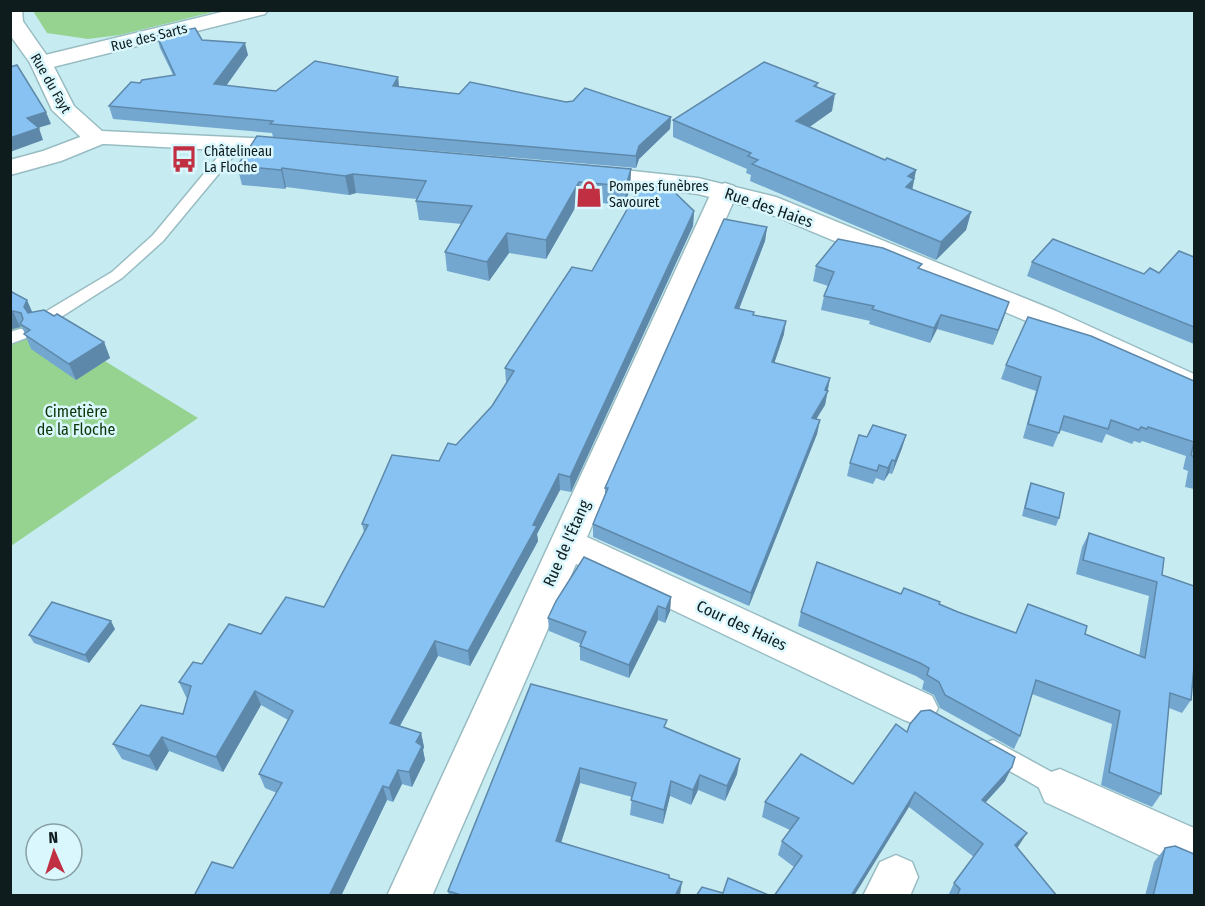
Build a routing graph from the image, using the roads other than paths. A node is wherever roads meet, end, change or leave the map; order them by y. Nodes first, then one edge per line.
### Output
1 (258, 10) edge
2 (11, 19) edge
3 (41, 63) junction
4 (96, 138) junction
5 (236, 144) junction
6 (323, 149) edge
7 (10, 168) edge
8 (558, 171) edge
9 (725, 191) junction
10 (41, 322) edge
11 (1194, 386) edge
12 (566, 543) junction
13 (928, 713) edge
14 (978, 741) edge
15 (1060, 788) joint
16 (1194, 850) edge
17 (409, 896) edge

1 - 3 street, Rue des Sarts
2 - 3 street, Rue du Fayt
3 - 4 street, Rue du Fayt
4 - 5 street
4 - 7 street
5 - 6 street
5 - 10 lane
8 - 9 street, Rue des Haies
9 - 11 street, Rue des Haies
9 - 12 street, Rue de l'Étang
12 - 13 street, Cour des Haies
12 - 17 street, Rue de l'Étang
14 - 15 lane
15 - 16 street

